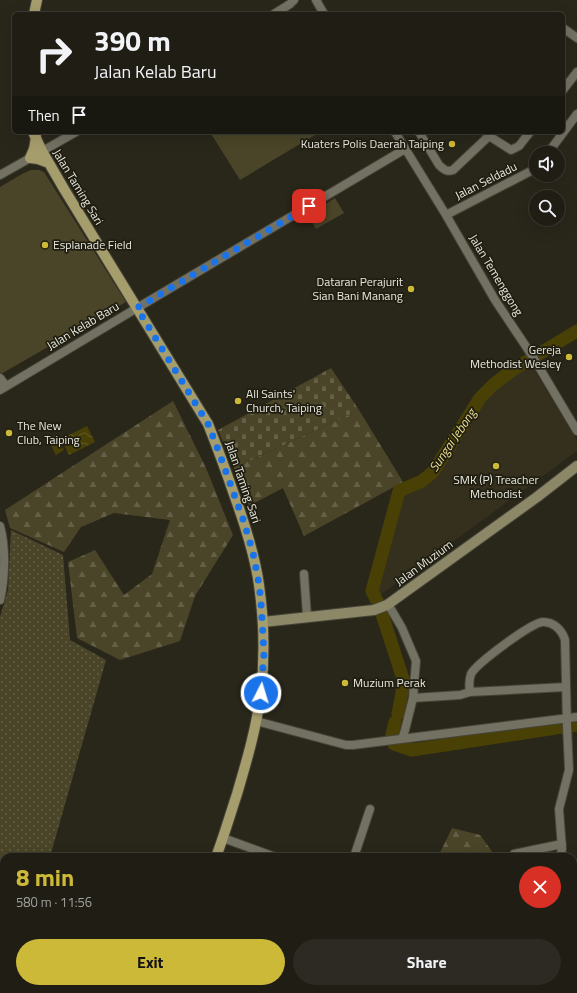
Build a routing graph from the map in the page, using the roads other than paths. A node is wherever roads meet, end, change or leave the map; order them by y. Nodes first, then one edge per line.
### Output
1 (37, 0) edge
2 (294, 0) edge
3 (316, 0) edge
4 (34, 12) edge
5 (277, 12) edge
6 (323, 12) edge
7 (565, 29) edge
8 (577, 38) edge
9 (577, 72) edge
10 (565, 87) edge
11 (577, 114) edge
12 (565, 130) edge
13 (34, 134) edge
14 (72, 134) edge
15 (396, 134) edge
16 (420, 134) edge
17 (486, 134) edge
18 (528, 134) edge
19 (562, 134) edge
20 (553, 146) edge
21 (405, 149) junction
22 (42, 151) junction
23 (30, 158) junction
24 (48, 164) junction
25 (529, 172) edge
26 (0, 175) edge
27 (446, 215) junction
28 (137, 308) junction
29 (0, 378) edge
30 (3, 388) edge
31 (577, 431) edge
32 (577, 466) edge
33 (0, 526) edge
34 (304, 574) dead end
35 (0, 600) edge
36 (388, 604) junction
37 (306, 616) junction
38 (263, 622) junction
39 (566, 687) junction
40 (470, 692) junction
41 (413, 698) junction
42 (567, 717) junction
43 (577, 717) edge
44 (256, 721) junction
45 (402, 739) junction
46 (370, 809) dead end
47 (223, 838) junction
48 (562, 844) junction
49 (217, 853) edge
50 (264, 853) edge
51 (355, 853) edge
52 (519, 853) edge
53 (561, 853) edge

1 - 4 main road
2 - 5 street
3 - 6 street
7 - 8 street
9 - 10 street
11 - 12 street
13 - 22 main road, Jalan Taming Sari
13 - 23 main road
14 - 22 street
15 - 21 street, Jalan Temenggong
16 - 17 street
17 - 18 street
19 - 20 street
21 - 27 street, Jalan Temenggong
21 - 28 street, Jalan Kelab Baru
22 - 23 street
22 - 24 main road, Jalan Taming Sari
23 - 24 main road
23 - 26 street
24 - 28 main road, Jalan Taming Sari
25 - 27 street, Jalan Seldadu
27 - 31 street, Jalan Temenggong
28 - 30 street, Jalan Kelab Baru
28 - 38 main road, Jalan Taming Sari
29 - 30 street
32 - 36 street, Jalan Muzium
33 - 35 street
34 - 37 street
36 - 37 street, Jalan Muzium
36 - 41 street
37 - 38 street, Jalan Muzium
38 - 44 main road, Jalan Taming Sari
39 - 40 street
39 - 40 street
39 - 42 street
40 - 41 street
41 - 45 street
42 - 43 street
42 - 45 street
42 - 48 street
44 - 45 street
44 - 47 main road, Jalan Taming Sari
46 - 51 street
47 - 49 main road, Jalan Taming Sari
47 - 50 street
48 - 52 street
48 - 53 street

